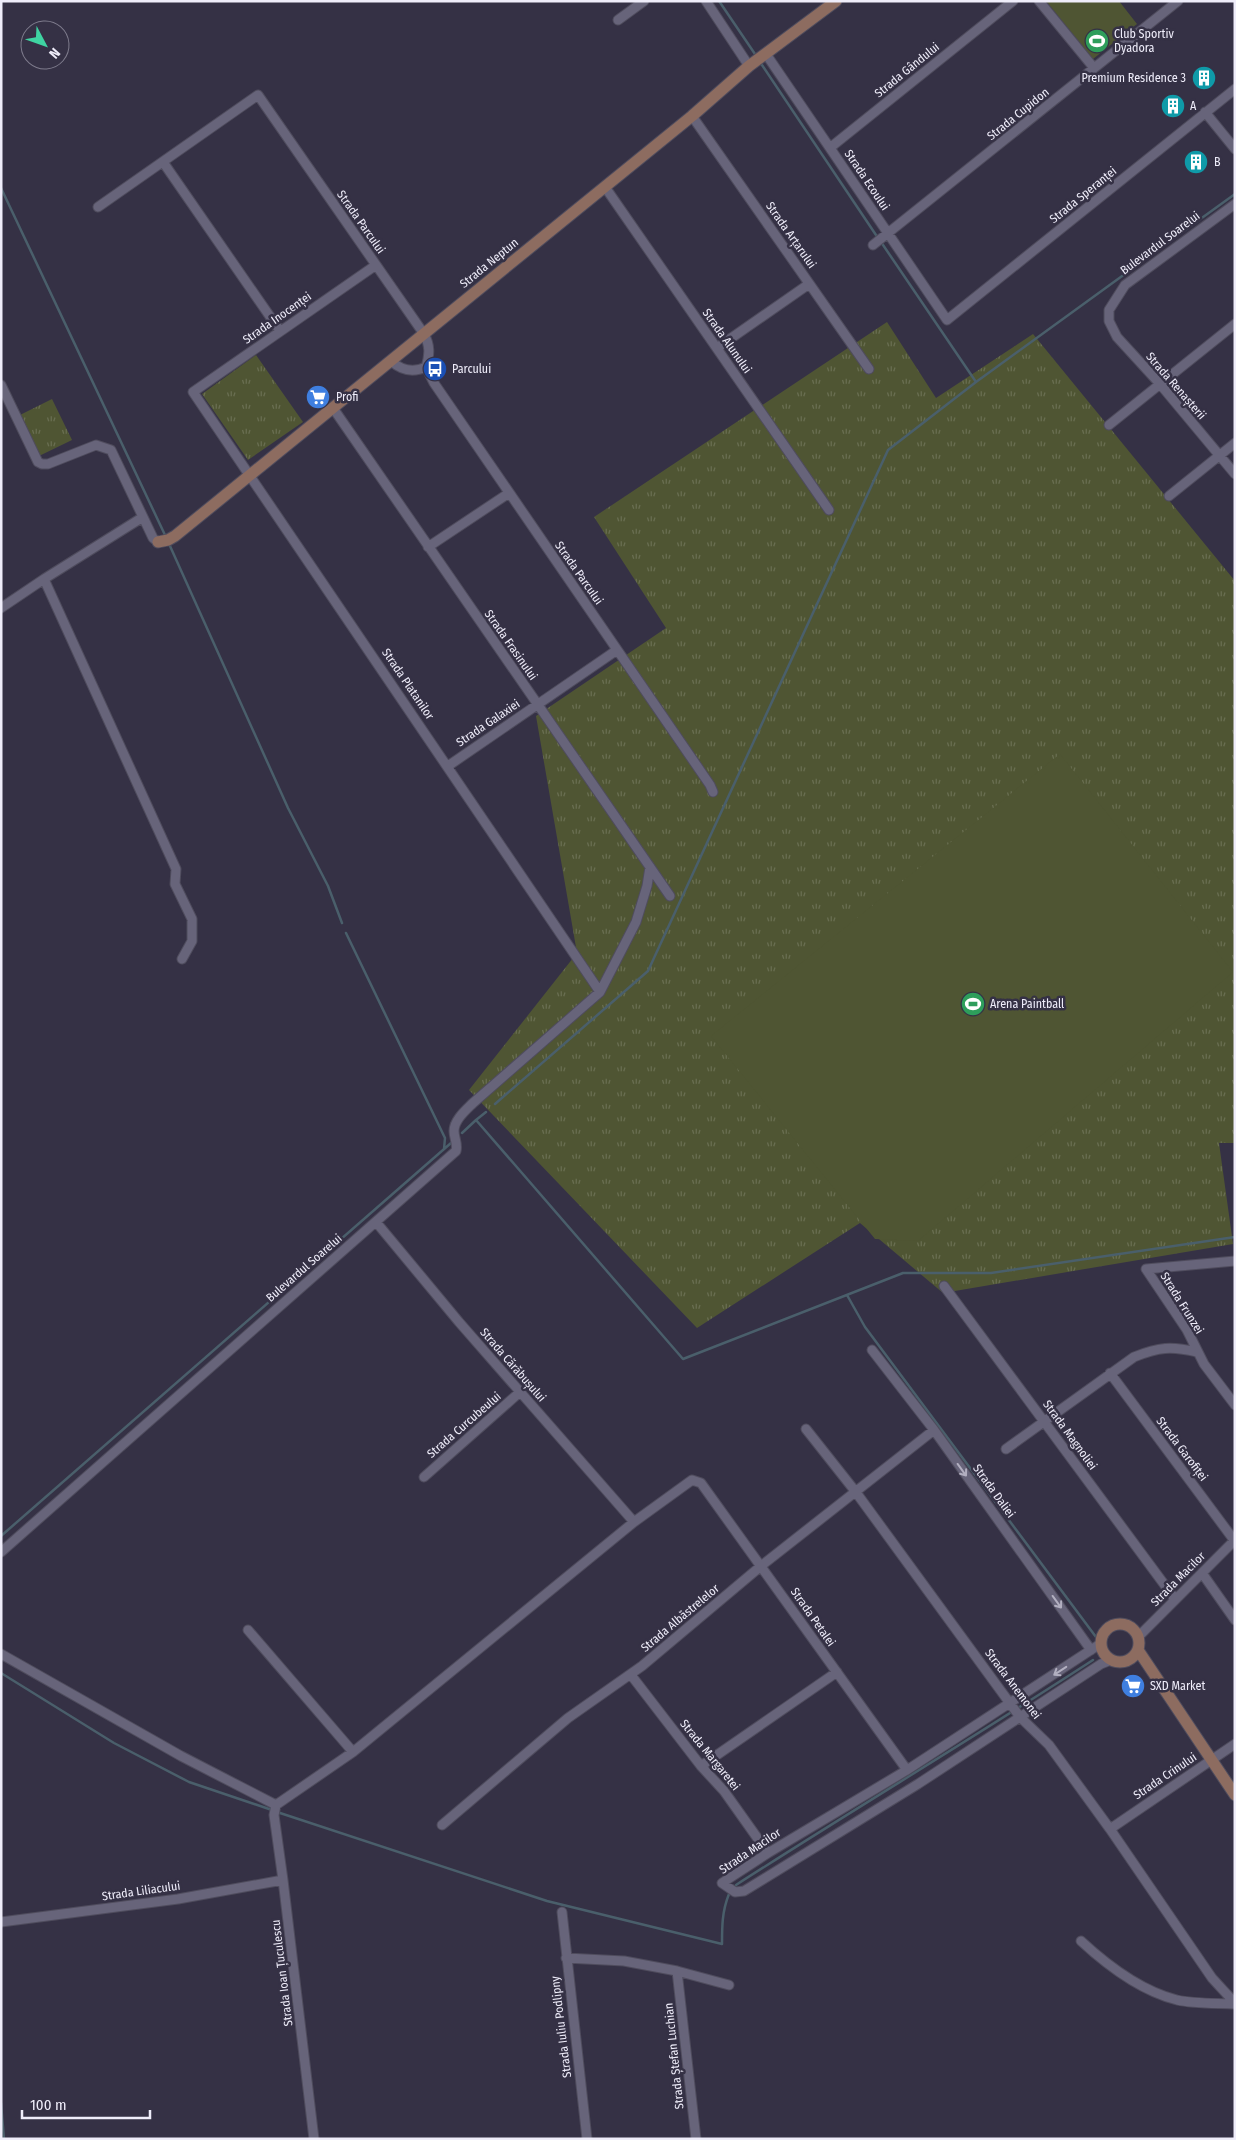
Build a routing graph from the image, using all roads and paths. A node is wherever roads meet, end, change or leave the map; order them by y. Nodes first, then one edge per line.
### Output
1 (644, 1) edge
2 (706, 1) edge
3 (836, 1) edge
4 (1013, 1) edge
5 (1039, 1) edge
6 (1176, 2) edge
7 (618, 20) dead end
8 (758, 60) junction
9 (1094, 68) junction
10 (1235, 89) edge
11 (1205, 112) junction
12 (692, 116) junction
13 (831, 147) junction
14 (1235, 149) edge
15 (162, 162) junction
16 (605, 187) junction
17 (1235, 204) edge
18 (98, 207) dead end
19 (887, 235) junction
20 (876, 244) dead end
21 (376, 265) junction
22 (809, 284) junction
23 (1109, 310) joint
24 (947, 320) joint
25 (1235, 324) edge
26 (280, 332) junction
27 (424, 334) junction
28 (717, 348) junction
29 (391, 361) junction
30 (426, 367) junction
31 (868, 369) dead end
32 (1160, 384) junction
33 (1, 385) edge
34 (193, 392) joint
35 (333, 408) junction
36 (1109, 426) dead end
37 (1235, 443) edge
38 (1219, 455) junction
39 (1235, 474) edge
40 (250, 475) junction
41 (509, 493) junction
42 (1169, 496) dead end
43 (829, 510) dead end
44 (143, 517) junction
45 (158, 542) joint
46 (428, 547) junction
47 (44, 578) junction
48 (1, 608) edge
49 (617, 650) junction
50 (538, 704) junction
51 (448, 766) junction
52 (712, 792) dead end
53 (650, 867) junction
54 (670, 896) dead end
55 (182, 958) dead end
56 (600, 992) junction
57 (376, 1222) junction
58 (1235, 1261) edge
59 (944, 1286) dead end
60 (872, 1350) dead end
61 (1197, 1352) junction
62 (1110, 1373) junction
63 (520, 1392) junction
64 (1235, 1405) edge
65 (1044, 1421) junction
66 (806, 1429) dead end
67 (934, 1430) junction
68 (1006, 1449) dead end
69 (424, 1477) dead end
70 (855, 1491) junction
71 (634, 1522) junction
72 (1235, 1540) edge
73 (1, 1552) edge
74 (762, 1566) junction
75 (1202, 1573) junction
76 (1176, 1599) junction
77 (1235, 1620) edge
78 (248, 1630) dead end
79 (1138, 1636) junction
80 (1096, 1647) junction
81 (1138, 1650) junction
82 (1, 1654) edge
83 (1111, 1660) junction
84 (837, 1672) junction
85 (631, 1675) junction
86 (1011, 1704) junction
87 (1019, 1716) junction
88 (1235, 1744) edge
89 (353, 1752) junction
90 (1210, 1760) junction
91 (701, 1766) junction
92 (907, 1770) junction
93 (1235, 1796) edge
94 (276, 1806) junction
95 (442, 1826) dead end
96 (1110, 1829) junction
97 (768, 1853) junction
98 (283, 1880) junction
99 (562, 1912) dead end
100 (1, 1922) edge
101 (1081, 1941) dead end
102 (566, 1958) junction
103 (677, 1971) junction
104 (729, 1985) dead end
105 (1235, 2003) edge
106 (314, 2139) edge
107 (587, 2139) edge
108 (696, 2139) edge

1 - 7 street
2 - 8 street, Strada Ecoului
3 - 8 street, Strada Neptun
4 - 13 street, Strada Gândului
5 - 9 street
6 - 9 street, Strada Cupidon
8 - 12 street, Strada Neptun
8 - 13 street, Strada Ecoului
9 - 19 street, Strada Cupidon
10 - 11 street, Strada Speranței
11 - 14 street
11 - 24 street, Strada Speranței
12 - 16 street, Strada Neptun
12 - 22 street, Strada Arțarului
13 - 19 street, Strada Ecoului
15 - 18 street
15 - 21 street, Strada Parcului
15 - 26 street
16 - 27 street, Strada Neptun
16 - 28 street, Strada Alunului
17 - 23 street, Bulevardul Soarelui
19 - 20 street, Strada Cupidon
19 - 24 street, Strada Ecoului
21 - 26 street, Strada Inocenței
21 - 27 street, Strada Parcului
22 - 28 street
22 - 31 street, Strada Arțarului
23 - 32 street, Strada Renașterii
25 - 32 street
26 - 34 street, Strada Inocenței
27 - 29 street, Strada Neptun
27 - 30 street, Strada Parcului
28 - 43 street, Strada Alunului
29 - 30 street
29 - 35 street, Strada Neptun
30 - 41 street, Strada Parcului
32 - 36 street
32 - 38 street, Strada Renașterii
33 - 44 street
34 - 40 street, Strada Platanilor
35 - 40 street, Strada Neptun
35 - 46 street, Strada Frasinului
37 - 38 street
38 - 39 street, Strada Renașterii
38 - 42 street
40 - 45 street, Strada Neptun
40 - 51 street, Strada Platanilor
41 - 46 street
41 - 49 street, Strada Parcului
44 - 45 street
44 - 47 street
46 - 50 street, Strada Frasinului
47 - 48 street
47 - 55 street
49 - 50 street, Strada Galaxiei
49 - 52 street, Strada Parcului
50 - 51 street, Strada Galaxiei
50 - 53 street, Strada Frasinului
51 - 56 street, Strada Platanilor
53 - 54 street, Strada Frasinului
53 - 56 street
56 - 57 street, Bulevardul Soarelui
57 - 63 street, Strada Cărăbușului
57 - 73 street, Bulevardul Soarelui
58 - 61 street, Strada Frunzei
59 - 65 street, Strada Magnoliei
60 - 67 street, Strada Daliei
61 - 62 street
61 - 64 street, Strada Frunzei
62 - 65 street
62 - 72 street, Strada Garofiței
63 - 69 street, Strada Curcubeului
63 - 71 street, Strada Cărăbușului
65 - 68 street
65 - 76 street, Strada Magnoliei
66 - 70 street, Strada Anemonei
67 - 70 street, Strada Albăstrelelor
67 -> 80 street, Strada Daliei
70 - 74 street, Strada Albăstrelelor
70 - 86 street, Strada Anemonei
71 - 74 street, Strada Petalei
71 - 89 street
72 - 75 street, Strada Macilor
74 - 84 street, Strada Petalei
74 - 85 street, Strada Albăstrelelor
75 - 76 street, Strada Macilor
75 - 77 street
76 - 79 street, Strada Macilor
78 - 89 street
79 - 80 street
79 - 81 street
80 - 83 street
80 -> 86 street, Strada Macilor
81 - 83 street
81 - 90 street
82 - 94 street
83 - 87 street, Strada Macilor
84 - 91 street
84 - 92 street, Strada Petalei
85 - 91 street, Strada Margaretei
85 - 95 street, Strada Albăstrelelor
86 - 87 street, Strada Anemonei
86 - 92 street, Strada Macilor
87 - 96 street, Strada Anemonei
87 - 97 street, Strada Macilor
88 - 90 street, Strada Crinului
89 - 94 street
90 - 93 street
90 - 96 street, Strada Crinului
91 - 97 street, Strada Margaretei
92 - 97 street, Strada Macilor
94 - 98 street, Strada Ioan Țuculescu
96 - 105 street, Strada Anemonei
98 - 100 street, Strada Liliacului
98 - 106 street, Strada Ioan Țuculescu
99 - 102 street, Strada Iuliu Podlipny
101 - 105 street
102 - 103 street
102 - 107 street, Strada Iuliu Podlipny
103 - 104 street
103 - 108 street, Strada Ștefan Luchian

